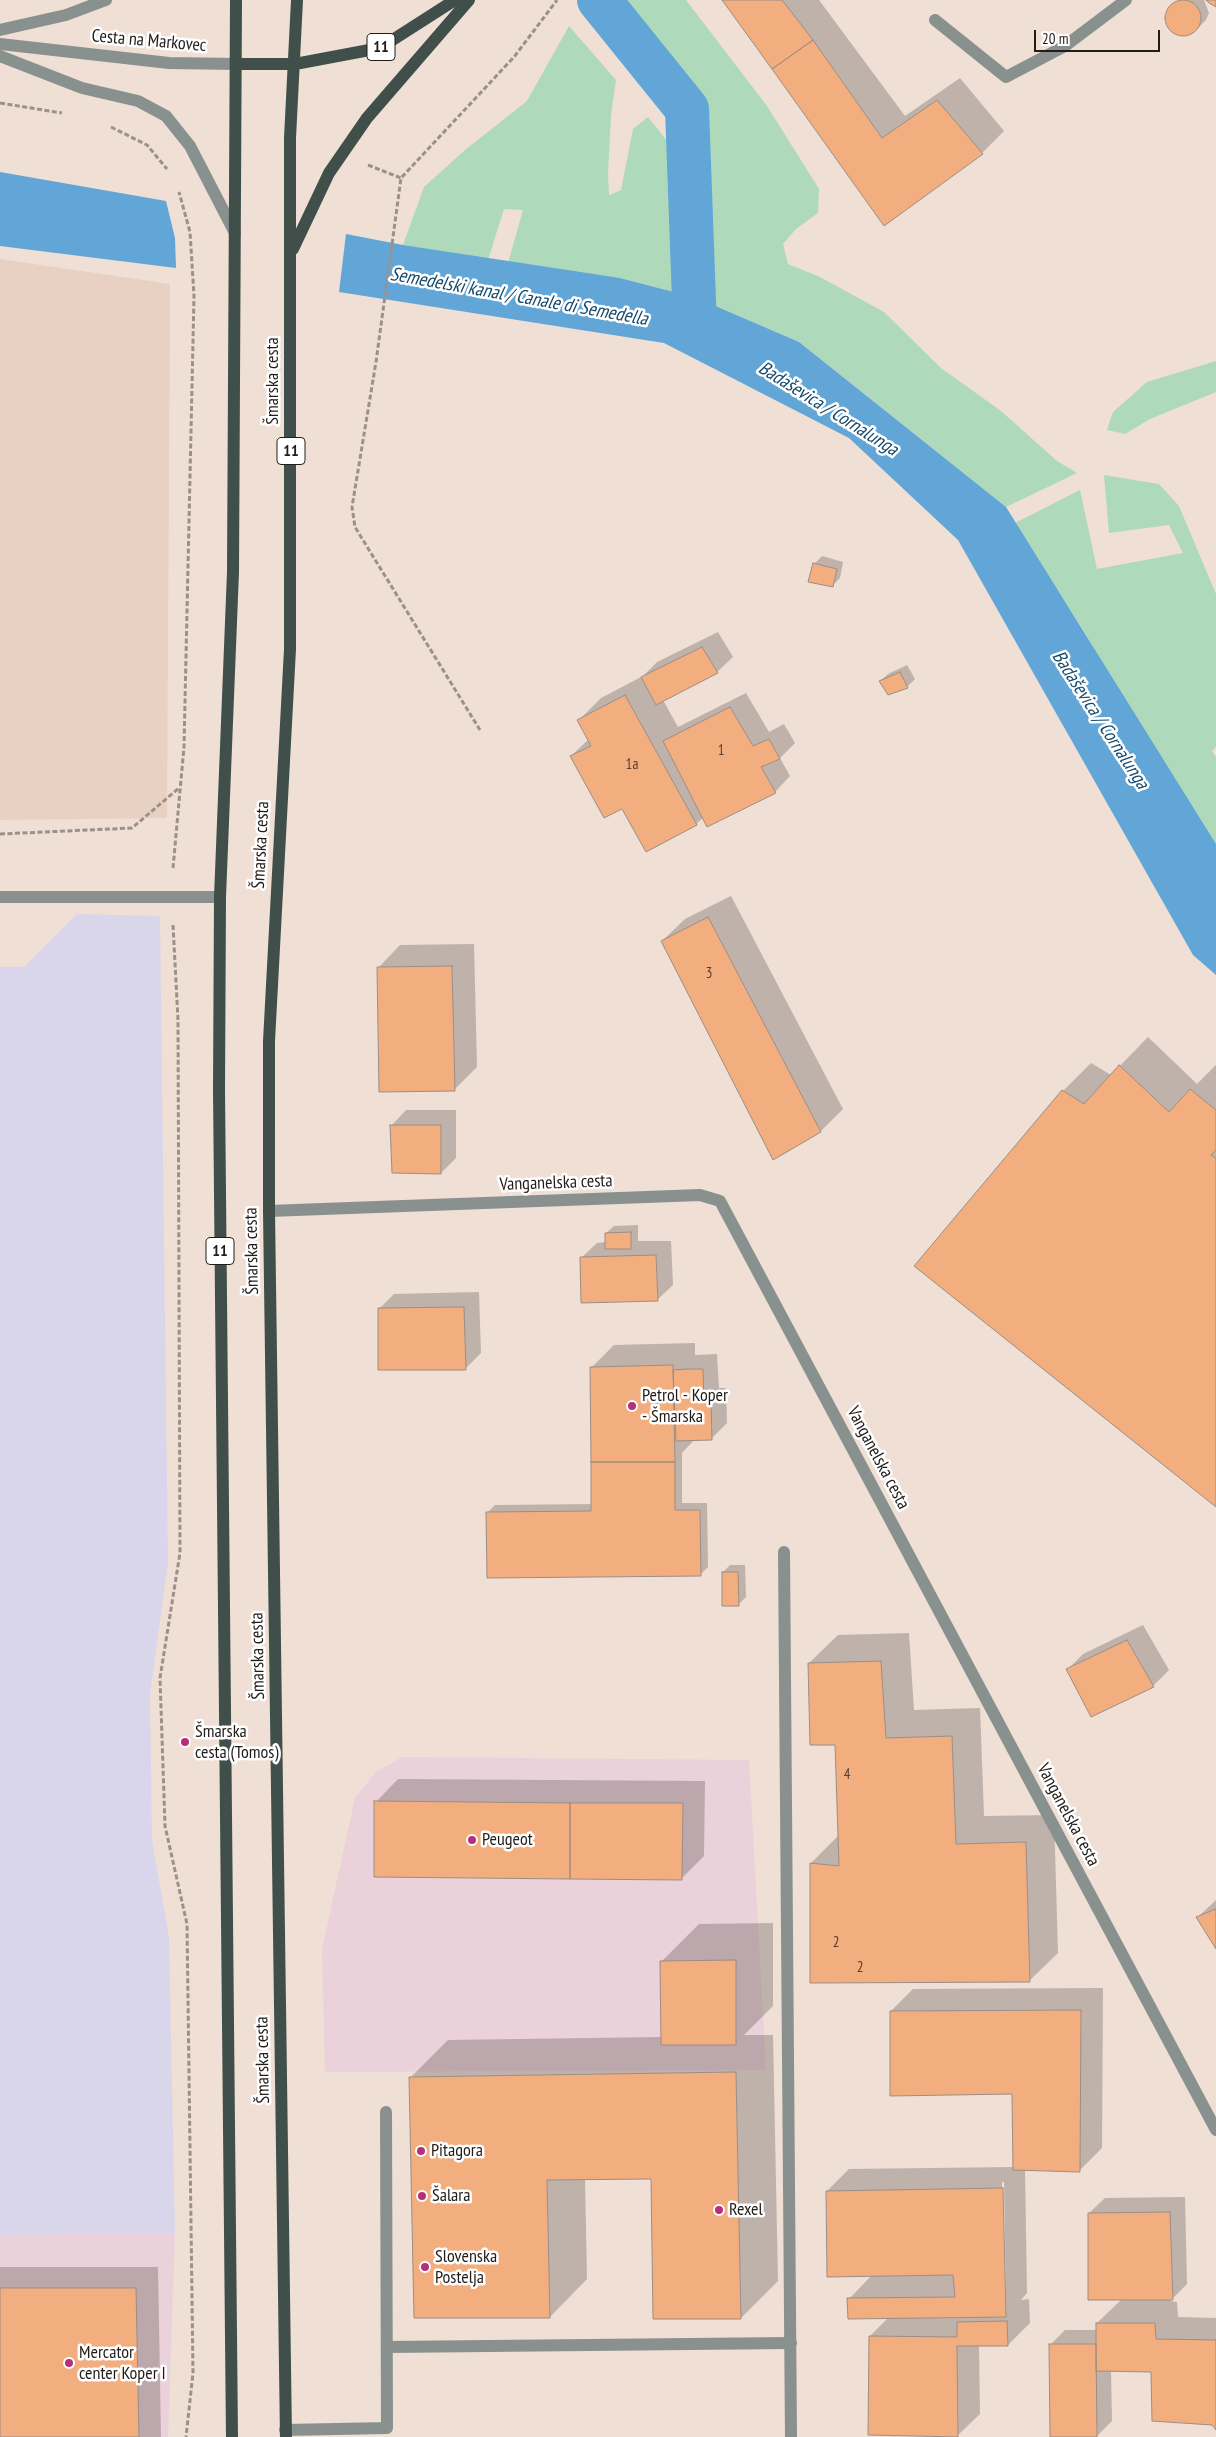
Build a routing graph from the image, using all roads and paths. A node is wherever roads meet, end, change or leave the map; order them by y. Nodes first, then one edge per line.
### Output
1 (106, 0) edge
2 (236, 0) edge
3 (297, 0) edge
4 (455, 0) edge
5 (469, 0) edge
6 (556, 0) edge
7 (1126, 0) edge
8 (935, 20) dead end
9 (0, 30) edge
10 (0, 44) edge
11 (0, 56) edge
12 (236, 64) junction
13 (295, 64) junction
14 (0, 103) edge
15 (68, 114) dead end
16 (102, 124) dead end
17 (170, 173) dead end
18 (176, 187) dead end
19 (235, 233) junction
20 (291, 254) junction
21 (480, 730) dead end
22 (180, 788) junction
23 (0, 834) edge
24 (173, 861) dead end
25 (0, 897) edge
26 (220, 897) junction
27 (173, 937) dead end
28 (269, 1211) junction
29 (784, 1552) dead end
30 (386, 2112) dead end
31 (1216, 2130) edge
32 (791, 2343) junction
33 (387, 2347) junction
34 (388, 2433) edge
35 (286, 2434) edge
36 (186, 2437) edge
37 (232, 2437) edge
38 (791, 2437) edge

1 - 9 street
2 - 12 main road, 11
3 - 13 main road, 11
4 - 13 main road, 11
5 - 20 main road
6 - 21 path
7 - 8 street
10 - 12 street, Cesta na Markovec
11 - 19 street
12 - 13 main road, Cesta na Markovec / 11
12 - 19 main road, Šmarska cesta / 11
13 - 20 main road, Šmarska cesta / 11
14 - 15 path
16 - 17 path
18 - 22 path
19 - 26 main road, Šmarska cesta / 11
20 - 28 main road, Šmarska cesta / 11
22 - 23 path
22 - 24 path
25 - 26 street
26 - 37 main road, Šmarska cesta / 11
27 - 36 path
28 - 31 street, Vanganelska cesta
28 - 35 main road, Šmarska cesta / 11
29 - 32 street
30 - 33 street
32 - 33 street
32 - 38 street
33 - 34 street
34 - 35 street

